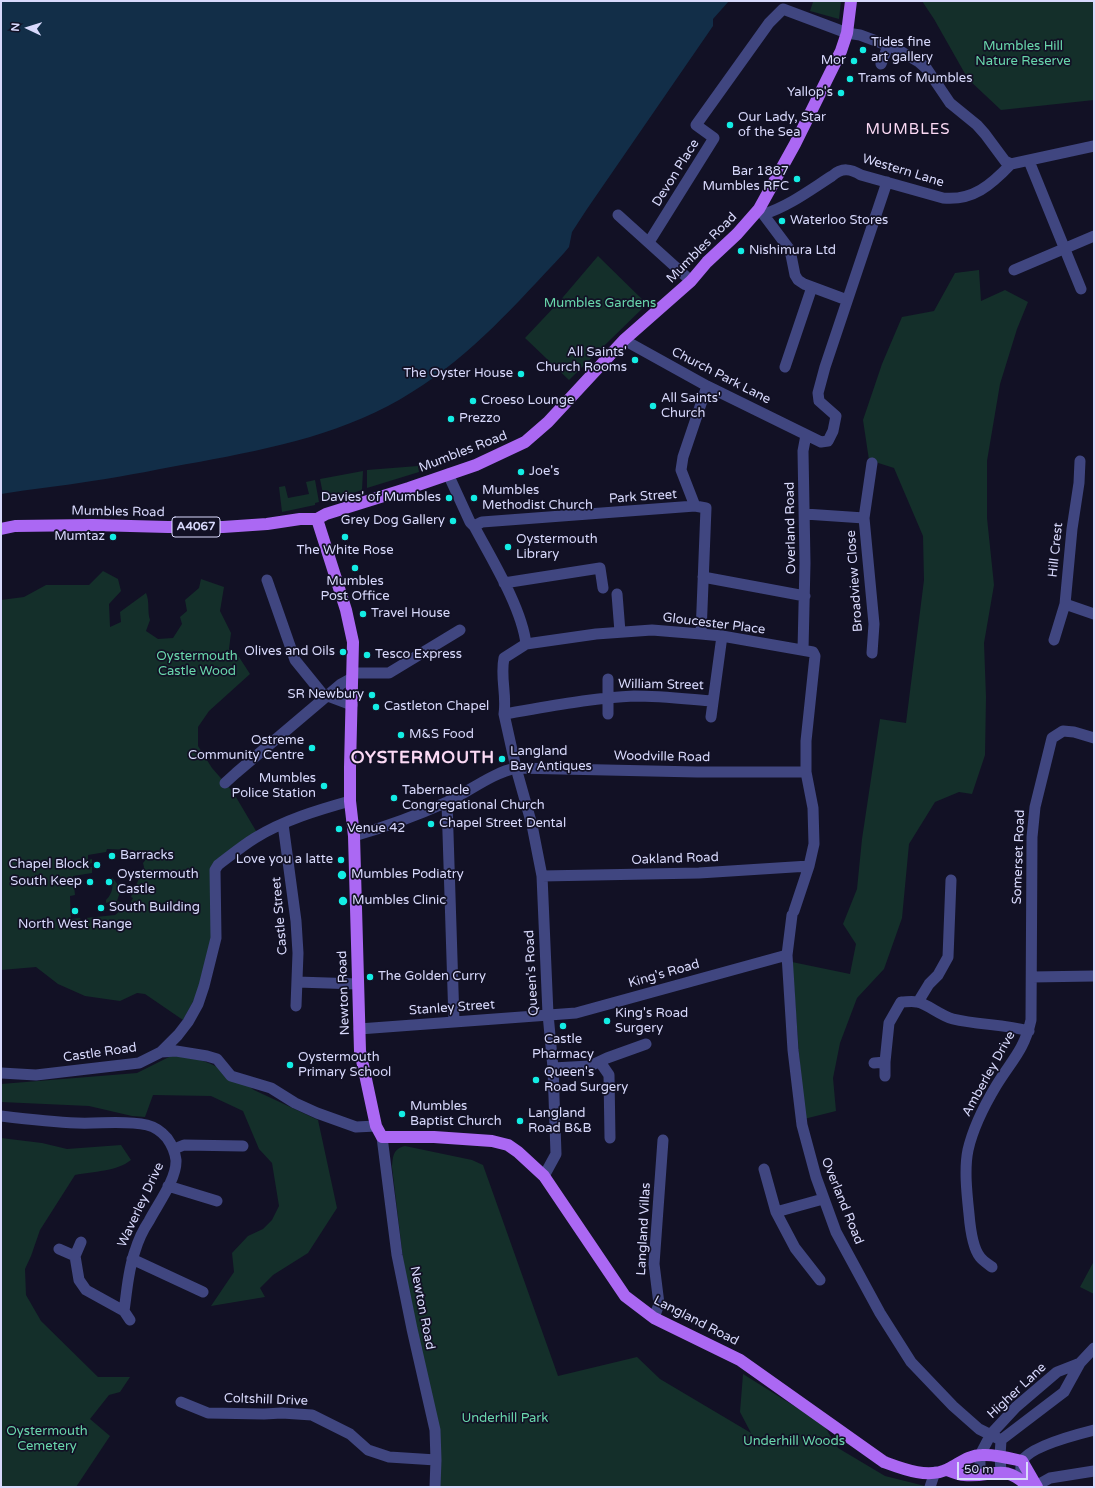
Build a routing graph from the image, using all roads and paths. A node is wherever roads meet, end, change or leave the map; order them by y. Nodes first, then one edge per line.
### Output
1 (851, 1) edge
2 (847, 33) junction
3 (888, 46) junction
4 (881, 64) dead end
5 (1094, 146) edge
6 (1029, 161) junction
7 (1011, 164) junction
8 (887, 182) junction
9 (762, 212) junction
10 (618, 215) dead end
11 (1094, 236) edge
12 (649, 242) junction
13 (1064, 249) junction
14 (1014, 270) dead end
15 (691, 281) junction
16 (812, 287) junction
17 (1081, 289) dead end
18 (847, 300) junction
19 (624, 340) junction
20 (785, 368) dead end
21 (707, 386) junction
22 (806, 435) junction
23 (1080, 461) dead end
24 (872, 463) dead end
25 (448, 474) junction
26 (695, 506) junction
27 (805, 514) junction
28 (864, 518) junction
29 (317, 519) junction
30 (474, 526) junction
31 (1, 528) edge
32 (703, 577) junction
33 (267, 580) dead end
34 (504, 583) junction
35 (603, 588) dead end
36 (617, 594) dead end
37 (805, 596) junction
38 (1065, 604) junction
39 (1094, 614) edge
40 (460, 630) dead end
41 (620, 632) junction
42 (701, 634) junction
43 (722, 636) junction
44 (1054, 640) dead end
45 (526, 644) junction
46 (804, 650) junction
47 (872, 653) dead end
48 (353, 676) junction
49 (608, 679) dead end
50 (326, 696) junction
51 (608, 698) junction
52 (713, 701) junction
53 (352, 705) junction
54 (504, 714) junction
55 (608, 714) dead end
56 (710, 717) dead end
57 (1094, 738) edge
58 (516, 768) junction
59 (806, 772) junction
60 (225, 783) dead end
61 (350, 801) junction
62 (447, 802) junction
63 (283, 824) junction
64 (354, 836) junction
65 (809, 866) junction
66 (542, 876) junction
67 (951, 880) dead end
68 (787, 955) junction
69 (1094, 976) edge
70 (1032, 977) junction
71 (297, 982) junction
72 (358, 984) junction
73 (918, 1002) junction
74 (296, 1006) dead end
75 (548, 1014) junction
76 (454, 1021) junction
77 (359, 1029) junction
78 (1029, 1031) junction
79 (646, 1044) dead end
80 (161, 1052) junction
81 (600, 1062) junction
82 (553, 1068) junction
83 (1, 1073) edge
84 (885, 1076) dead end
85 (1, 1116) edge
86 (376, 1126) junction
87 (382, 1137) junction
88 (610, 1138) dead end
89 (664, 1140) dead end
90 (243, 1146) dead end
91 (174, 1149) junction
92 (764, 1169) dead end
93 (544, 1176) junction
94 (168, 1186) junction
95 (823, 1199) junction
96 (217, 1201) dead end
97 (776, 1212) junction
98 (81, 1242) dead end
99 (59, 1249) dead end
100 (75, 1256) junction
101 (132, 1259) junction
102 (992, 1267) dead end
103 (820, 1280) dead end
104 (203, 1292) dead end
105 (654, 1318) junction
106 (1094, 1348) edge
107 (1080, 1363) junction
108 (182, 1402) dead end
109 (1094, 1430) edge
110 (991, 1434) junction
111 (1001, 1440) junction
112 (980, 1454) junction
113 (1000, 1456) junction
114 (436, 1460) junction
115 (1022, 1461) junction
116 (941, 1471) junction
117 (1094, 1471) edge
118 (1001, 1472) junction
119 (980, 1474) junction
120 (1031, 1485) edge
121 (435, 1487) edge
122 (930, 1487) edge

1 - 2 main road, Mumbles Road
2 - 3 street
2 - 9 main road, Mumbles Road
2 - 12 street, Devon Place
3 - 4 street
3 - 7 street
5 - 6 street
6 - 7 street
6 - 13 street
7 - 8 street, Western Lane
8 - 9 street, Western Lane
8 - 18 street
9 - 15 main road, Mumbles Road
9 - 16 street
10 - 12 street
11 - 13 street
12 - 15 street
13 - 14 street
13 - 17 street
15 - 19 main road, Mumbles Road
16 - 18 street
16 - 20 street
18 - 22 street
19 - 21 street, Church Park Lane
19 - 25 main road, Mumbles Road
21 - 22 street, Church Park Lane
21 - 26 street
22 - 27 street, Overland Road
23 - 38 street, Hill Crest
24 - 28 street
25 - 29 main road, Mumbles Road
25 - 30 street
26 - 30 street, Park Street
26 - 32 street
27 - 28 street, Broadview Close
27 - 37 street, Overland Road
28 - 47 street, Broadview Close
29 - 31 main road, Mumbles Road / A4067
29 - 48 main road, Newton Road
30 - 34 street
32 - 37 street
32 - 42 street
33 - 50 street
34 - 35 street
34 - 45 street
36 - 41 street
37 - 46 street, Overland Road
38 - 39 street
38 - 44 street, Hill Crest
40 - 48 street
41 - 42 street, Gloucester Place
41 - 45 street, Gloucester Place
42 - 43 street, Gloucester Place
43 - 46 street, Gloucester Place
43 - 52 street
45 - 54 street, Queen's Road
46 - 59 street, Overland Road
48 - 50 street
48 - 53 main road, Newton Road
49 - 51 street, William Street
50 - 53 street
50 - 60 street
51 - 52 street, William Street
51 - 54 street, William Street
51 - 55 street, William Street
52 - 56 street
53 - 61 main road, Newton Road
54 - 58 street, Queen's Road
57 - 70 street, Somerset Road
58 - 59 street, Woodville Road
58 - 62 street
58 - 66 street, Queen's Road
59 - 65 street, Overland Road
61 - 63 street, Castle Road
61 - 64 main road, Newton Road
62 - 64 street
62 - 76 street
63 - 71 street, Castle Street
63 - 80 street, Castle Road
64 - 72 main road, Newton Road
65 - 66 street, Oakland Road
65 - 68 street, Overland Road
66 - 75 street, Queen's Road
67 - 73 street
68 - 75 street, King's Road
68 - 95 street, Overland Road
69 - 70 street
70 - 78 street, Somerset Road
71 - 72 street
71 - 74 street, Castle Street
72 - 77 main road, Newton Road
73 - 78 street
73 - 84 street
75 - 76 street, Stanley Street
75 - 82 street, Queen's Road
76 - 77 street, Stanley Street
77 - 86 main road, Newton Road
78 - 102 street, Amberley Drive
79 - 81 street
80 - 83 street, Castle Road
80 - 86 street
81 - 82 street
81 - 88 street
82 - 93 street, Queen's Road
85 - 91 street, Waverley Drive
86 - 87 main road, Newton Road
87 - 93 main road, Langland Road
87 - 114 street, Newton Road
89 - 105 street, Langland Villas
90 - 91 street
91 - 94 street, Waverley Drive
92 - 97 street
93 - 105 main road, Langland Road
94 - 96 street
94 - 101 street, Waverley Drive
95 - 97 street
95 - 110 street, Overland Road
97 - 103 street
98 - 100 street
99 - 100 street
100 - 101 street, Waverley Drive
101 - 104 street
105 - 116 main road, Langland Road
106 - 107 street, Higher Lane
107 - 110 street, Higher Lane
107 - 111 street, Higher Lane
108 - 114 street, Coltshill Drive
109 - 115 street
110 - 111 street, Overland Road
110 - 112 street, Higher Lane
111 - 113 street, Higher Lane
112 - 113 main road
112 - 116 main road
112 - 119 street, Higher Lane
113 - 115 main road
113 - 118 street, Higher Lane
114 - 121 street, Newton Road
115 - 120 main road
115 - 120 street
116 - 119 main road, Langland Road
116 - 122 street
117 - 120 street
118 - 119 main road, Langland Road
118 - 120 main road, Langland Road

